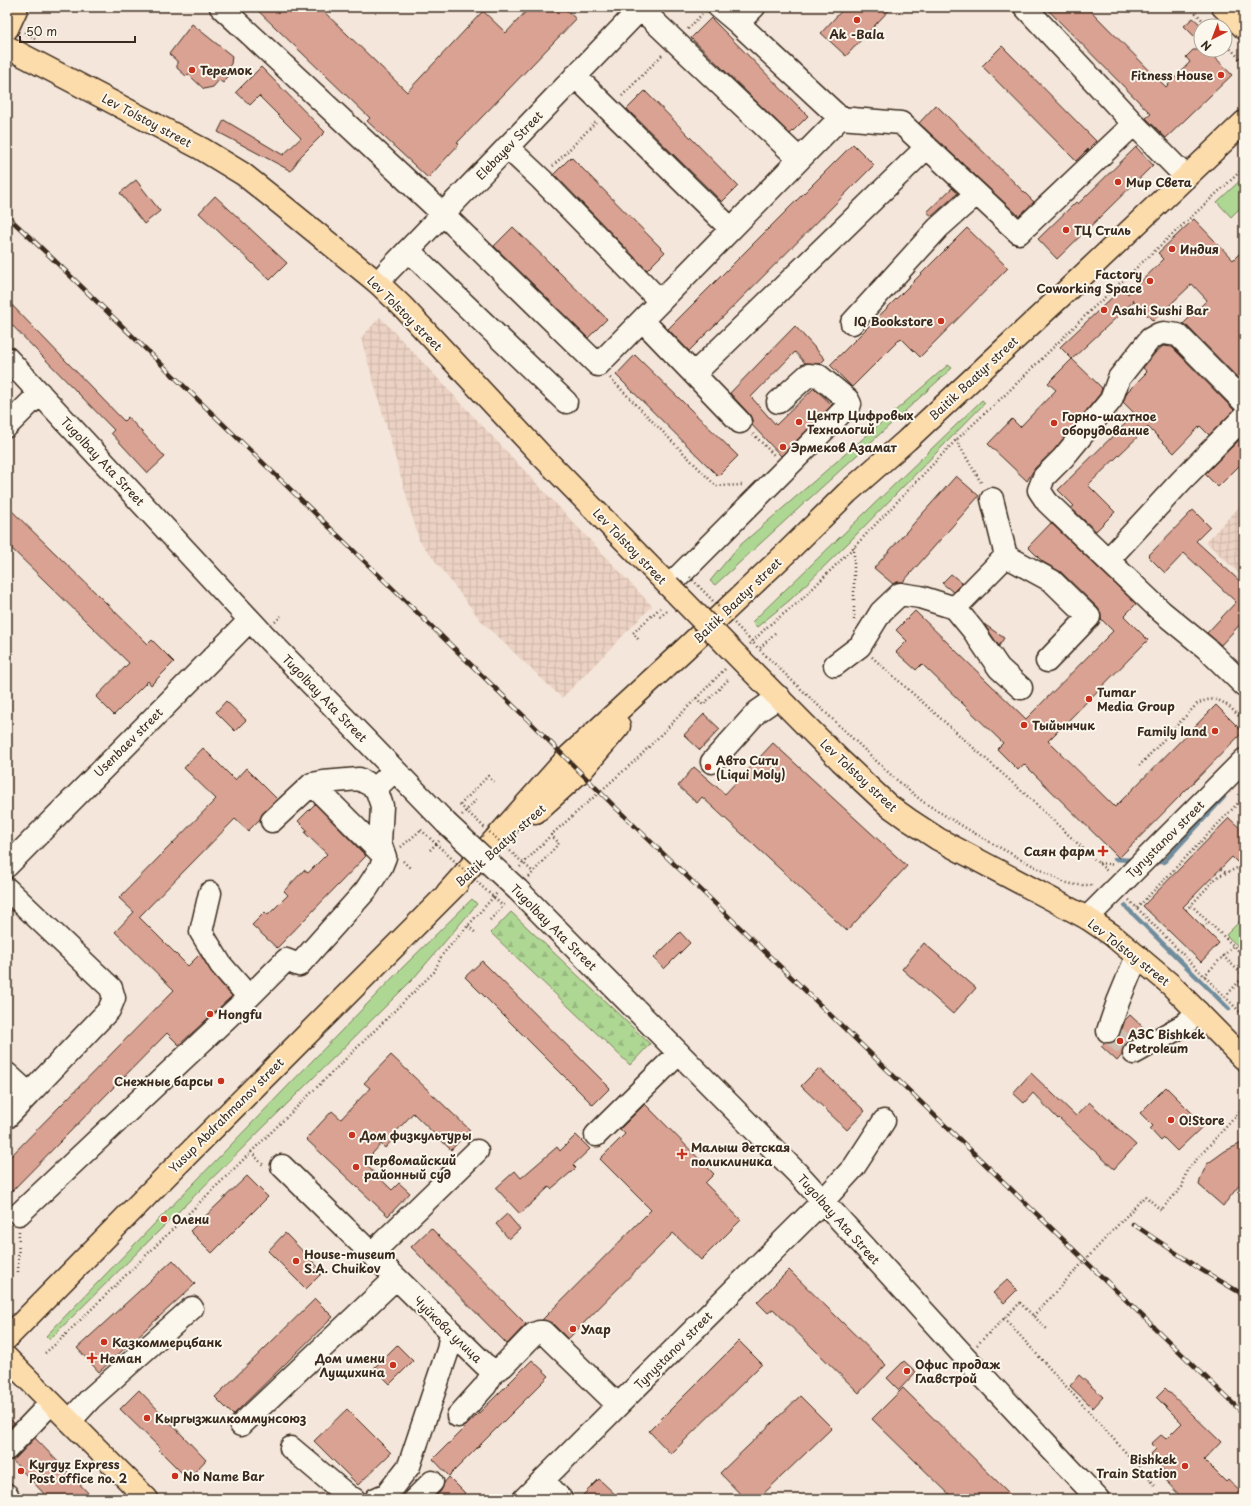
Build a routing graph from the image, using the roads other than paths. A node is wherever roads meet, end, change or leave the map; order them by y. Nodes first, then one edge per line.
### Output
1 (221, 7) edge
2 (754, 7) edge
3 (1025, 7) edge
4 (1223, 7) edge
5 (641, 8) edge
6 (712, 10) edge
7 (738, 23) junction
8 (1244, 28) edge
9 (7, 47) edge
10 (575, 76) junction
11 (840, 118) junction
12 (1244, 122) edge
13 (1134, 124) junction
14 (507, 147) junction
15 (927, 147) junction
16 (799, 159) junction
17 (1186, 177) junction
18 (976, 194) junction
19 (443, 214) junction
20 (731, 229) junction
21 (408, 250) junction
22 (378, 283) junction
23 (660, 301) junction
24 (642, 320) junction
25 (852, 323) dead end
26 (7, 358) edge
27 (695, 373) junction
28 (40, 393) junction
29 (566, 402) dead end
30 (778, 402) dead end
31 (1244, 402) edge
32 (1244, 417) edge
33 (740, 422) road end
34 (7, 426) edge
35 (992, 499) road end
36 (1006, 556) junction
37 (1108, 560) junction
38 (669, 586) junction
39 (955, 608) junction
40 (250, 620) junction
41 (1048, 661) dead end
42 (835, 664) dead end
43 (1244, 685) edge
44 (1021, 688) dead end
45 (779, 697) junction
46 (1244, 760) edge
47 (712, 762) dead end
48 (395, 770) junction
49 (312, 784) junction
50 (376, 788) junction
51 (272, 821) dead end
52 (392, 853) junction
53 (8, 863) edge
54 (7, 889) edge
55 (210, 893) dead end
56 (447, 893) joint
57 (1087, 918) junction
58 (1137, 956) junction
59 (249, 997) junction
60 (1198, 1012) junction
61 (1108, 1031) dead end
62 (679, 1052) junction
63 (1134, 1053) dead end
64 (1244, 1059) edge
65 (7, 1074) edge
66 (28, 1094) junction
67 (7, 1117) edge
68 (884, 1121) dead end
69 (596, 1135) dead end
70 (477, 1151) dead end
71 (282, 1166) dead end
72 (823, 1201) junction
73 (19, 1214) road end
74 (371, 1254) junction
75 (396, 1278) junction
76 (192, 1308) dead end
77 (451, 1332) junction
78 (7, 1338) edge
79 (7, 1358) edge
80 (494, 1371) junction
81 (52, 1402) junction
82 (618, 1405) junction
83 (458, 1416) dead end
84 (70, 1421) junction
85 (241, 1425) dead end
86 (7, 1448) edge
87 (291, 1448) dead end
88 (543, 1480) junction
89 (432, 1482) dead end
90 (7, 1495) edge
91 (9, 1499) edge
92 (147, 1499) edge
93 (354, 1499) edge
94 (376, 1499) edge
95 (415, 1499) edge
96 (524, 1499) edge
97 (561, 1499) edge
98 (1098, 1499) edge

1 - 19 street
2 - 7 street
3 - 13 street
4 - 8 main road
5 - 10 street, Elebayev Street
5 - 16 street
6 - 7 street
7 - 11 street
9 - 22 main road, Lev Tolstoy street
10 - 14 street, Elebayev Street
10 - 20 street
11 - 15 street
11 - 16 street
12 - 17 main road, Baitik Baatyr street
13 - 17 street
13 - 18 street
14 - 19 street, Elebayev Street
14 - 23 street
15 - 18 street
15 - 27 street
16 - 20 street
17 - 56 main road, Baitik Baatyr street
18 - 25 street
19 - 21 street, Elebayev Street
19 - 24 street
20 - 23 street
21 - 22 street, Elebayev Street
21 - 29 street
22 - 38 main road, Lev Tolstoy street
23 - 24 street
24 - 27 street
26 - 28 street, Tugolbay Ata Street
27 - 33 street
28 - 34 street
28 - 40 street, Tugolbay Ata Street
30 - 38 street
31 - 37 street
32 - 37 street
35 - 36 street
36 - 39 street
36 - 41 street
37 - 43 street
38 - 45 main road, Lev Tolstoy street, bridge
39 - 42 street
39 - 44 street
40 - 48 street, Tugolbay Ata Street
40 - 53 street, Usenbaev street
45 - 47 street
45 - 57 main road, Lev Tolstoy street
46 - 57 street, Tynystanov street
48 - 50 street
48 - 62 street, Tugolbay Ata Street, bridge
49 - 50 street
49 - 51 street
49 - 52 street
50 - 52 street
52 - 59 street
54 - 66 street
55 - 59 street
56 - 78 main road, Yusup Abdrahmanov street
57 - 58 main road, Lev Tolstoy street
58 - 60 main road, Lev Tolstoy street
58 - 61 street
59 - 73 street
60 - 63 street
60 - 64 main road, Lev Tolstoy street
62 - 69 street
62 - 72 street, Tugolbay Ata Street
65 - 66 street
66 - 67 street
68 - 72 street, Tynystanov street
70 - 74 street
71 - 74 street, Чуйкова улица
72 - 82 street, Tynystanov street
72 - 98 street, Tugolbay Ata Street
74 - 75 street, Чуйкова улица
75 - 77 street, Чуйкова улица
75 - 85 street
76 - 84 street
77 - 80 street, Чуйкова улица
77 - 94 street
79 - 81 main road
80 - 82 street, Чуйкова улица
80 - 83 street
81 - 84 main road
81 - 86 street
82 - 88 street, Tynystanov street
84 - 92 main road
87 - 93 street
88 - 96 street, Tynystanov street
88 - 97 street
89 - 95 street
90 - 91 street

